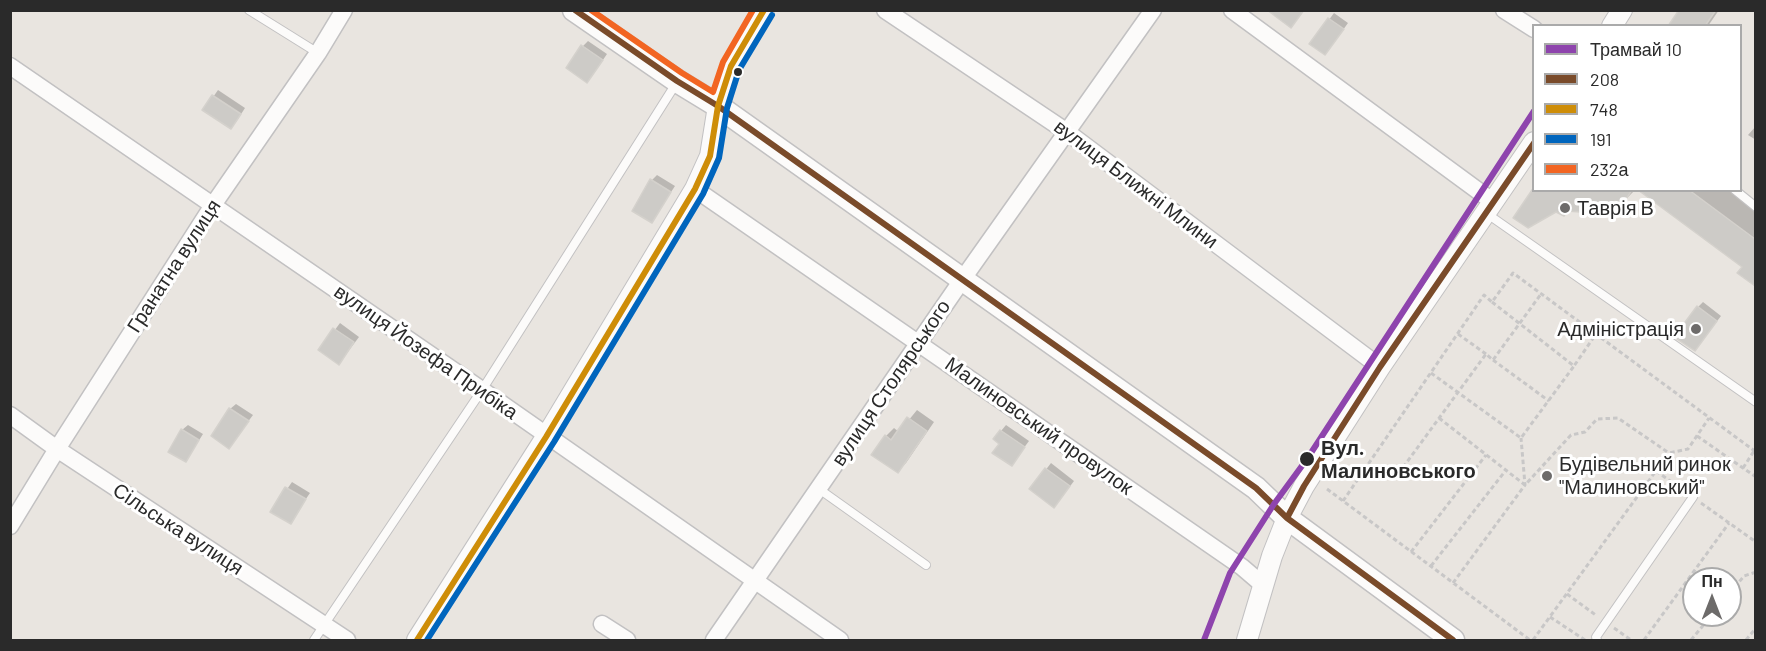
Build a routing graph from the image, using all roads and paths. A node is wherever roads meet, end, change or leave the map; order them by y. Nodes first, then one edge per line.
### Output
1 (249, 10) edge
2 (344, 10) edge
3 (574, 10) edge
4 (764, 10) edge
5 (885, 10) edge
6 (1153, 10) edge
7 (1232, 10) edge
8 (1504, 10) edge
9 (1622, 10) edge
10 (1613, 24) edge
11 (1532, 28) edge
12 (318, 53) junction
13 (10, 66) edge
14 (677, 81) junction
15 (718, 106) junction
16 (1067, 132) junction
17 (1532, 143) edge
18 (695, 189) junction
19 (1737, 192) edge
20 (213, 205) junction
21 (1489, 207) junction
22 (1755, 207) edge
23 (962, 280) junction
24 (1541, 294) junction
25 (1492, 302) junction
26 (1520, 323) junction
27 (1458, 334) junction
28 (1596, 334) junction
29 (920, 344) junction
30 (1486, 354) junction
31 (1493, 360) junction
32 (1574, 366) junction
33 (1380, 367) junction
34 (1431, 373) junction
35 (482, 390) junction
36 (1458, 393) junction
37 (1549, 401) junction
38 (1755, 402) edge
39 (10, 415) edge
40 (1439, 418) junction
41 (1709, 418) junction
42 (1696, 436) junction
43 (546, 437) junction
44 (1521, 438) junction
45 (57, 449) junction
46 (1755, 451) edge
47 (1669, 453) junction
48 (1486, 455) junction
49 (1743, 468) junction
50 (1364, 470) junction
51 (1506, 470) junction
52 (1656, 471) junction
53 (1755, 477) edge
54 (1525, 485) junction
55 (819, 489) junction
56 (1327, 489) dead end
57 (1693, 497) junction
58 (1342, 501) junction
59 (1287, 518) junction
60 (1729, 523) junction
61 (10, 526) edge
62 (1755, 542) edge
63 (1411, 552) junction
64 (926, 565) dead end
65 (1431, 566) junction
66 (754, 582) junction
67 (1453, 583) junction
68 (1263, 585) junction
69 (1550, 617) junction
70 (324, 624) junction
71 (602, 624) dead end
72 (1702, 627) edge
73 (1755, 628) edge
74 (1443, 638) edge
75 (314, 640) edge
76 (347, 640) edge
77 (417, 640) edge
78 (627, 640) edge
79 (714, 640) edge
80 (840, 640) edge
81 (1246, 640) edge
82 (1532, 640) edge
83 (1585, 640) edge
84 (1597, 640) edge
85 (1644, 640) edge
86 (1691, 640) edge
87 (1746, 640) edge

1 - 12 lane
2 - 12 street, Гранатна вулиця
3 - 14 main road
4 - 15 street
5 - 16 street, вулиця Ближні Млини
6 - 16 street, вулиця Столярського
7 - 21 street
8 - 11 street
9 - 10 street
12 - 20 street, Гранатна вулиця
13 - 20 street, вулиця Йозефа Прибіка
14 - 15 main road
14 - 35 lane
15 - 18 street
15 - 23 main road
16 - 23 street, вулиця Столярського
16 - 33 street, вулиця Ближні Млини
17 - 21 street
18 - 29 street, Малиновський провулок
18 - 43 street
19 - 22 lane
20 - 35 street, вулиця Йозефа Прибіка
20 - 45 street, Гранатна вулиця
21 - 33 street
21 - 38 lane
23 - 29 street, вулиця Столярського
23 - 59 main road
24 - 25 path
24 - 26 path
24 - 28 path
25 - 26 path
25 - 27 path
26 - 31 path
26 - 32 path
27 - 30 path
27 - 34 path
28 - 32 path
28 - 41 path
29 - 55 street, вулиця Столярського
29 - 68 street, Малиновський провулок
30 - 31 path
30 - 36 path
31 - 37 path
32 - 37 path
33 - 59 street
34 - 36 path
34 - 50 path
35 - 43 street, вулиця Йозефа Прибіка
35 - 70 lane
36 - 40 path
36 - 44 path
37 - 44 path
39 - 45 street, Сільська вулиця
40 - 48 path
40 - 50 path
41 - 42 path
41 - 46 path
42 - 47 path
42 - 49 path
43 - 66 street, вулиця Йозефа Прибіка
43 - 77 street
44 - 54 path
45 - 61 street, Гранатна вулиця
45 - 70 street, Сільська вулиця
46 - 49 path
47 - 52 path
47 - 54 path
48 - 51 path
48 - 63 path
49 - 53 path
50 - 58 path
51 - 54 path
51 - 65 path
52 - 57 path
52 - 69 path
54 - 67 path
55 - 64 lane
55 - 66 street, вулиця Столярського
56 - 58 path
57 - 60 path
57 - 84 lane
58 - 63 path
59 - 68 street
59 - 74 main road
60 - 62 path
60 - 85 path
63 - 65 path
65 - 67 path
66 - 79 street, вулиця Столярського
66 - 80 street, вулиця Йозефа Прибіка
67 - 82 path
68 - 81 street
69 - 82 path
69 - 83 path
70 - 75 lane
70 - 76 street, Сільська вулиця
71 - 78 street
72 - 86 path
73 - 87 path

